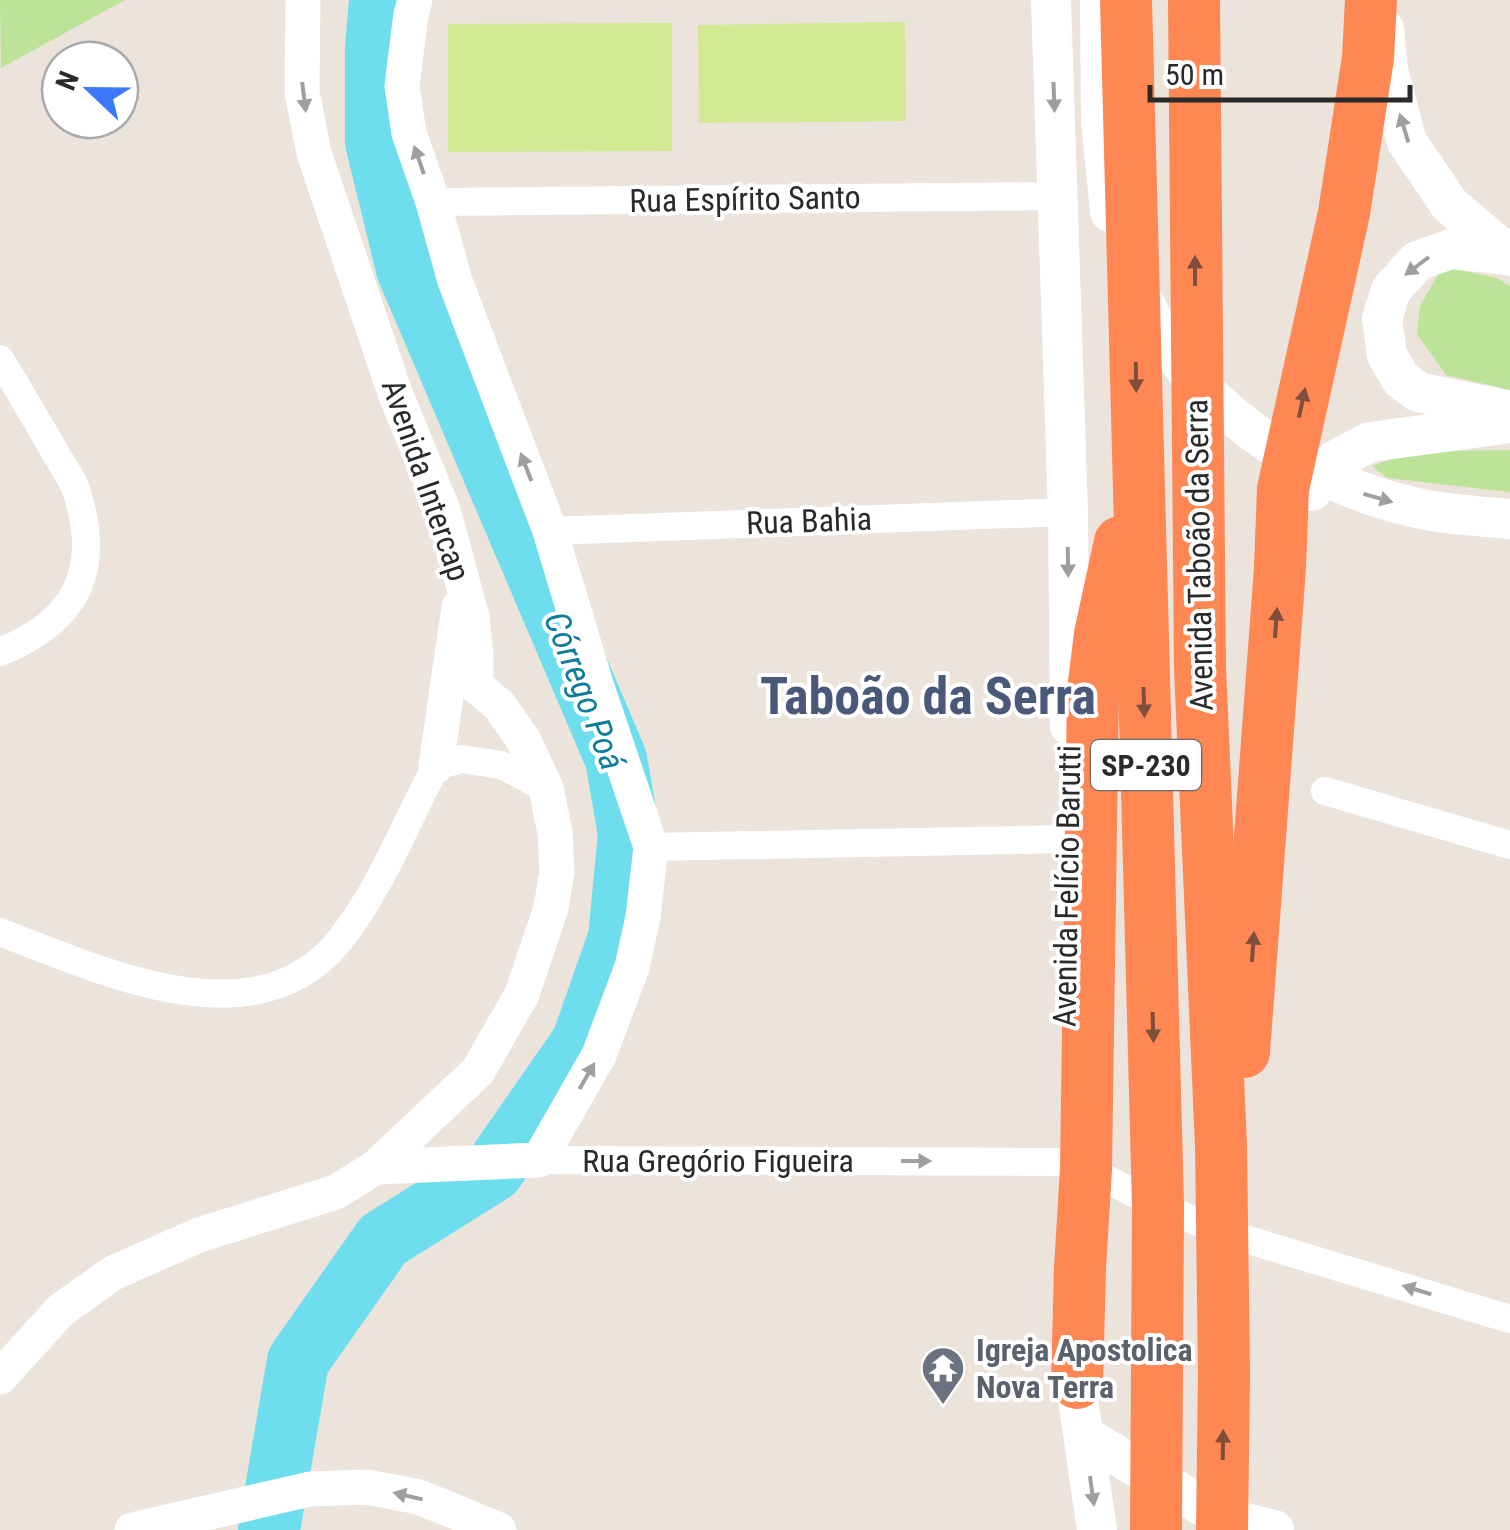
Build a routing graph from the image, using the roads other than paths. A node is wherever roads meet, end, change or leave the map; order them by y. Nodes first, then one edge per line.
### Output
1 (303, 0) edge
2 (415, 0) edge
3 (1051, 0) edge
4 (1100, 0) edge
5 (1126, 0) edge
6 (1194, 0) edge
7 (1371, 0) edge
8 (1382, 0) edge
9 (1056, 196) junction
10 (434, 202) junction
11 (1509, 256) edge
12 (0, 359) edge
13 (1510, 411) edge
14 (1510, 424) edge
15 (1138, 462) junction
16 (1068, 512) junction
17 (1510, 520) edge
18 (550, 531) junction
19 (1280, 568) junction
20 (462, 581) junction
21 (0, 652) edge
22 (476, 686) junction
23 (436, 766) junction
24 (546, 788) junction
25 (1325, 791) dead end
26 (1071, 839) junction
27 (1510, 845) edge
28 (651, 847) junction
29 (0, 932) edge
30 (1220, 1146) junction
31 (523, 1162) junction
32 (1073, 1165) junction
33 (393, 1167) junction
34 (1158, 1205) junction
35 (1222, 1232) junction
36 (1510, 1318) edge
37 (0, 1377) edge
38 (1077, 1383) joint
39 (1084, 1436) junction
40 (1157, 1478) junction
41 (1222, 1523) edge
42 (132, 1530) edge
43 (499, 1530) edge
44 (1097, 1530) edge
45 (1156, 1530) edge
46 (1274, 1530) edge

1 -> 20 street, Avenida Intercap
10 -> 2 street
3 -> 9 main road, Avenida Felício Barutti
4 -> 17 main road
5 -> 15 highway, Avenida Taboão da Serra / SP-230
30 -> 6 highway, Avenida Taboão da Serra / SP-230
19 -> 7 highway
11 -> 8 main road
9 - 10 street, Rua Espírito Santo
9 - 16 main road, Avenida Felício Barutti
18 -> 10 street
11 -> 13 main road
12 - 21 street
14 - 19 main road
15 - 32 highway
15 -> 34 highway, Avenida Taboão da Serra / SP-230
16 - 18 street, Rua Bahia
16 -> 26 main road, Avenida Felício Barutti
18 - 28 street
30 -> 19 highway
20 - 22 street, Avenida Intercap
20 - 23 street
22 - 23 street
22 - 24 street
23 - 24 street
23 - 29 street
24 - 33 street
25 - 27 street
26 - 28 street
26 - 32 main road, Avenida Felício Barutti
31 -> 28 street
30 - 35 highway, Avenida Taboão da Serra / SP-230
31 -> 32 street, Rua Gregório Figueira
31 - 33 street, Rua Gregório Figueira
32 - 34 street
32 - 38 highway
33 - 37 street
34 - 35 street
34 - 40 highway, Avenida Taboão da Serra / SP-230
36 -> 35 street
41 -> 35 highway, Avenida Taboão da Serra / SP-230
38 - 39 main road
39 - 40 main road
39 -> 44 main road
40 - 41 main road
40 - 45 highway, Avenida Taboão da Serra / SP-230
41 - 46 main road
43 -> 42 street

